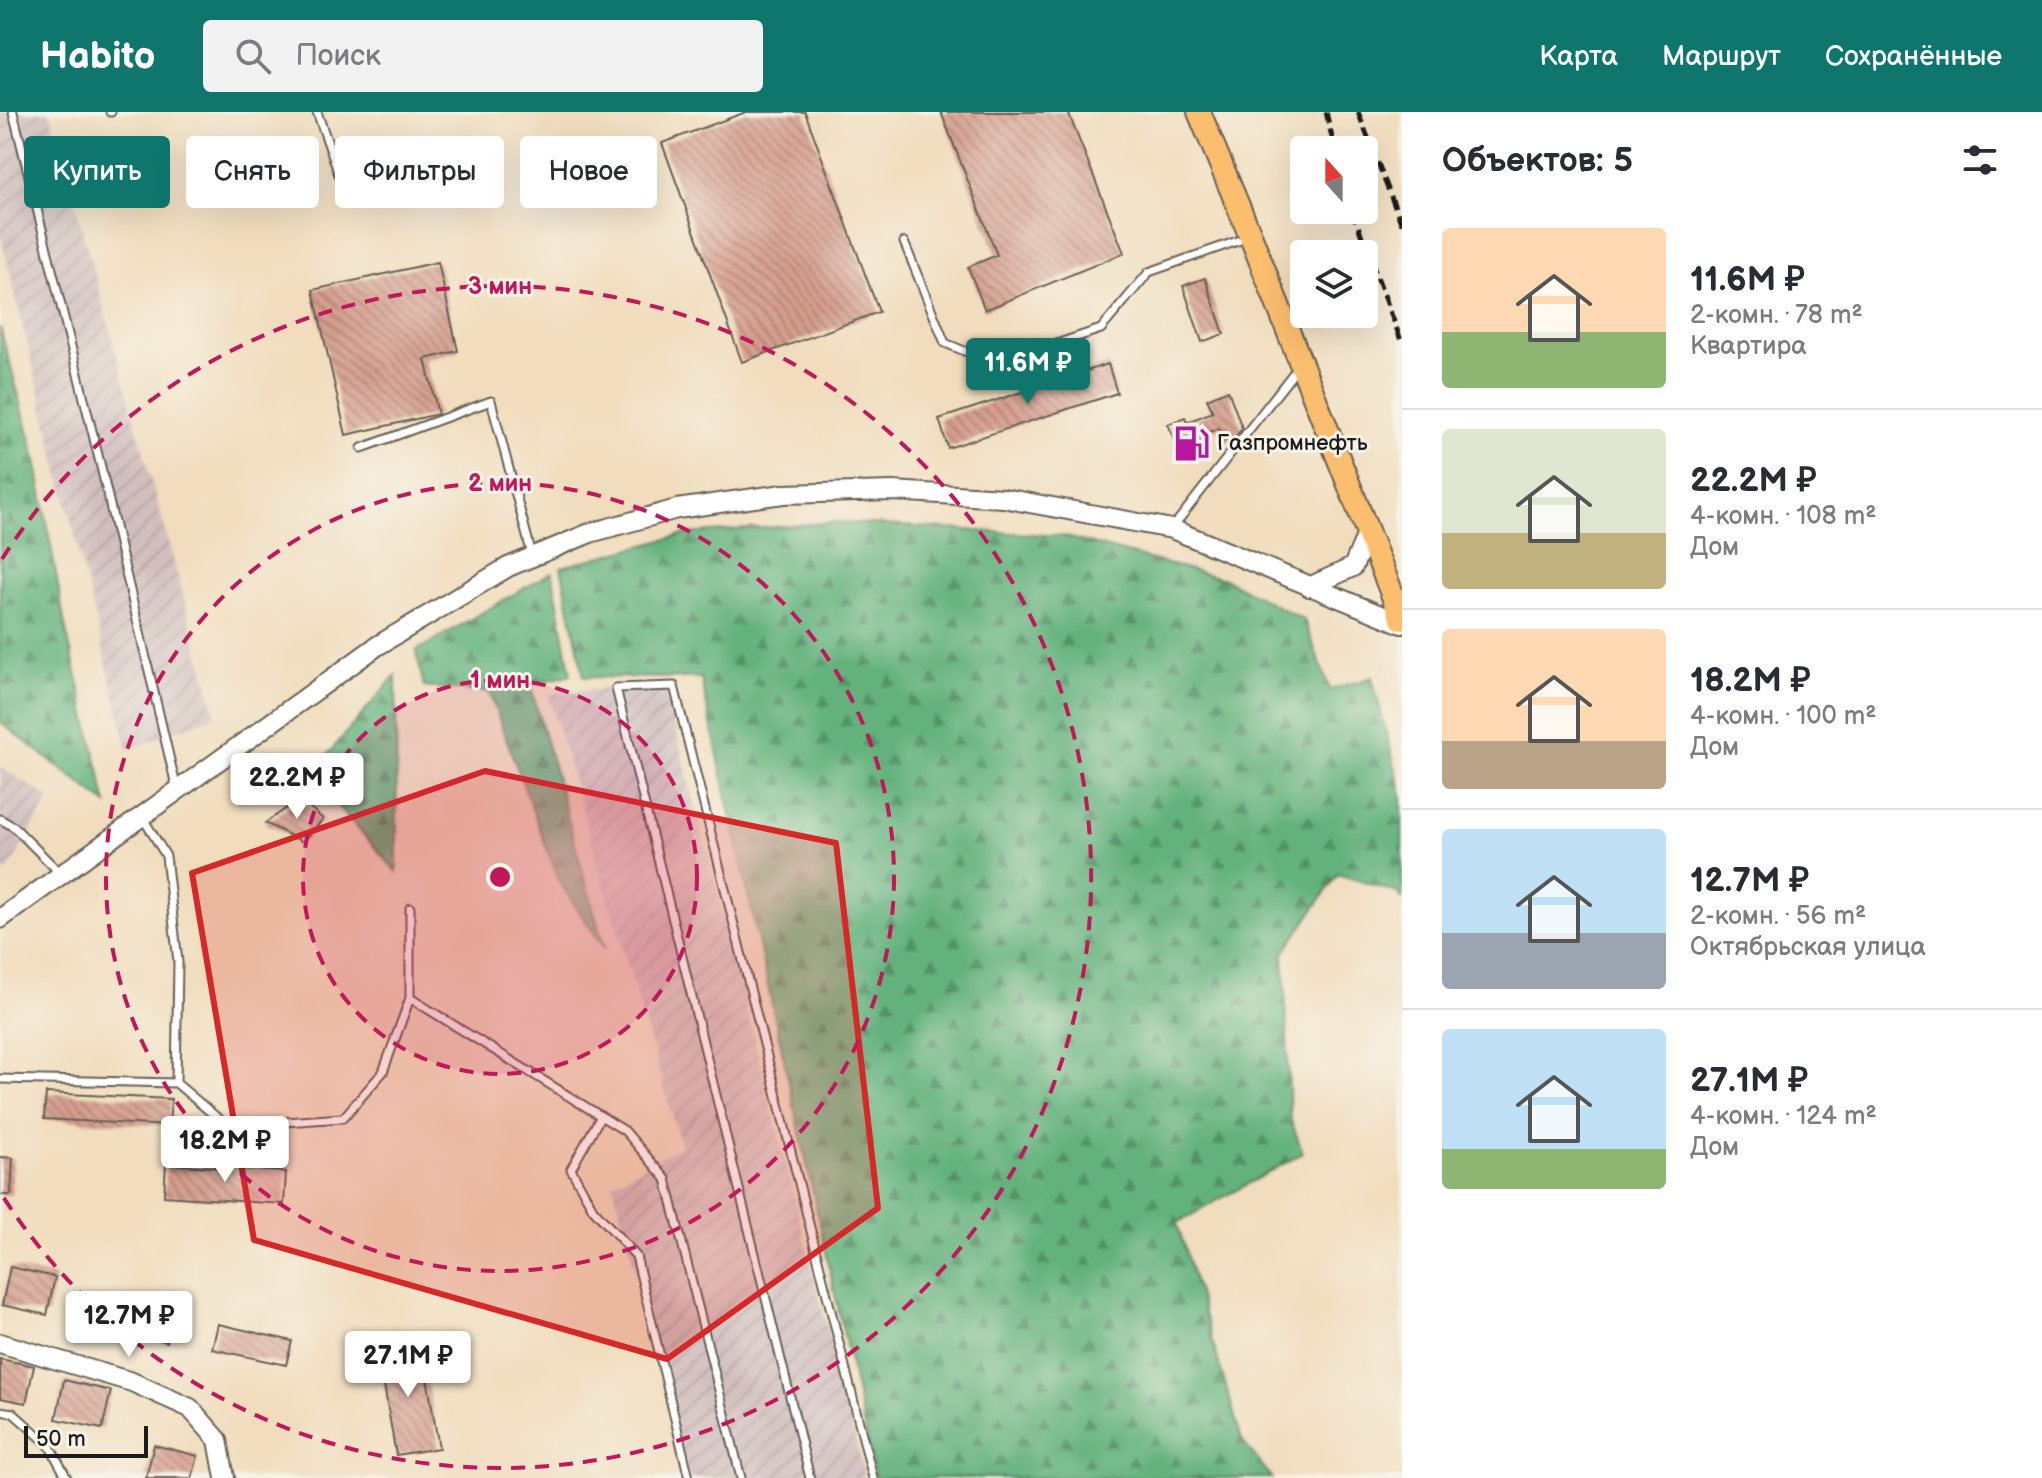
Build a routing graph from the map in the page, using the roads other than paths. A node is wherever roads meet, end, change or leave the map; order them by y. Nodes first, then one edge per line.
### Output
1 (13, 112) edge
2 (317, 112) edge
3 (1199, 112) edge
4 (335, 163) edge
5 (1251, 237) junction
6 (904, 242) dead end
7 (1301, 364) junction
8 (362, 448) dead end
9 (1172, 529) junction
10 (1368, 531) junction
11 (532, 557) junction
12 (1309, 587) junction
13 (1402, 622) edge
14 (177, 790) junction
15 (141, 816) junction
16 (0, 819) edge
17 (61, 874) junction
18 (410, 908) dead end
19 (0, 919) edge
20 (410, 998) junction
21 (0, 1079) edge
22 (176, 1083) junction
23 (601, 1116) junction
24 (0, 1343) edge
25 (0, 1411) edge
26 (67, 1478) edge
27 (225, 1478) edge
28 (689, 1478) edge
29 (741, 1478) edge
30 (810, 1478) edge
31 (873, 1478) edge

1 - 14 lane
2 - 4 lane
3 - 5 main road
5 - 6 lane
5 - 7 main road
7 - 9 lane
7 - 10 main road
8 - 11 lane
9 - 11 street
9 - 12 street
10 - 12 street
10 - 13 main road
11 - 14 street
12 - 13 street
14 - 15 street
15 - 17 street
15 - 22 lane
16 - 17 lane
17 - 19 street
18 - 20 lane
20 - 22 lane
20 - 23 lane
21 - 22 lane
23 - 28 lane
23 - 29 lane
24 - 27 street
25 - 26 lane
30 - 31 lane

